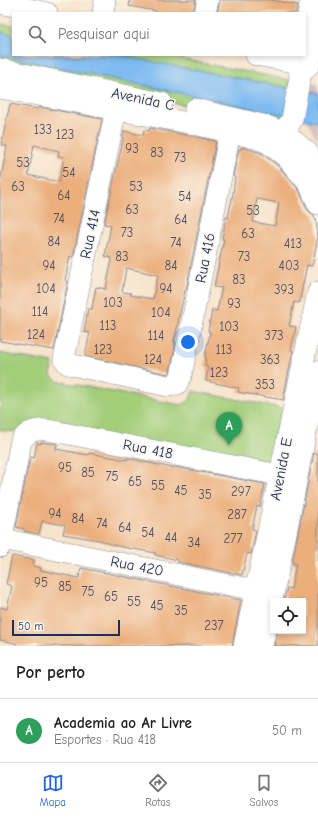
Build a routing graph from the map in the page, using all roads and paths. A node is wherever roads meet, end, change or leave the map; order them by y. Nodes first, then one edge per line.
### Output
1 (105, 0) edge
2 (208, 0) edge
3 (311, 0) edge
4 (3, 2) edge
5 (43, 12) edge
6 (103, 12) edge
7 (206, 12) edge
8 (318, 22) edge
9 (306, 27) edge
10 (306, 55) edge
11 (260, 56) edge
12 (306, 56) edge
13 (302, 66) edge
14 (0, 69) edge
15 (0, 88) edge
16 (116, 109) junction
17 (230, 132) junction
18 (284, 134) junction
19 (318, 170) edge
20 (318, 204) edge
21 (318, 292) edge
22 (318, 371) edge
23 (177, 384) joint
24 (279, 475) junction
25 (277, 531) junction
26 (1, 543) edge
27 (264, 592) junction
28 (244, 646) edge
29 (262, 646) edge

1 - 6 street
2 - 7 street
3 - 9 street
4 - 5 street
8 - 10 street
11 - 13 street
12 - 13 street
13 - 18 street
14 - 18 street, Avenida C
15 - 16 street, Avenida C
16 - 17 street, Avenida C
16 - 23 street, Rua 414
17 - 18 street, Avenida C
17 - 23 street, Rua 416
18 - 19 street
18 - 20 street
21 - 24 street, Avenida E
22 - 25 street, Avenida E
24 - 25 street, Avenida E
24 - 26 street, Rua 418
25 - 27 street, Avenida E
26 - 27 street, Rua 420
27 - 28 street, Avenida E
27 - 29 street, Avenida E

